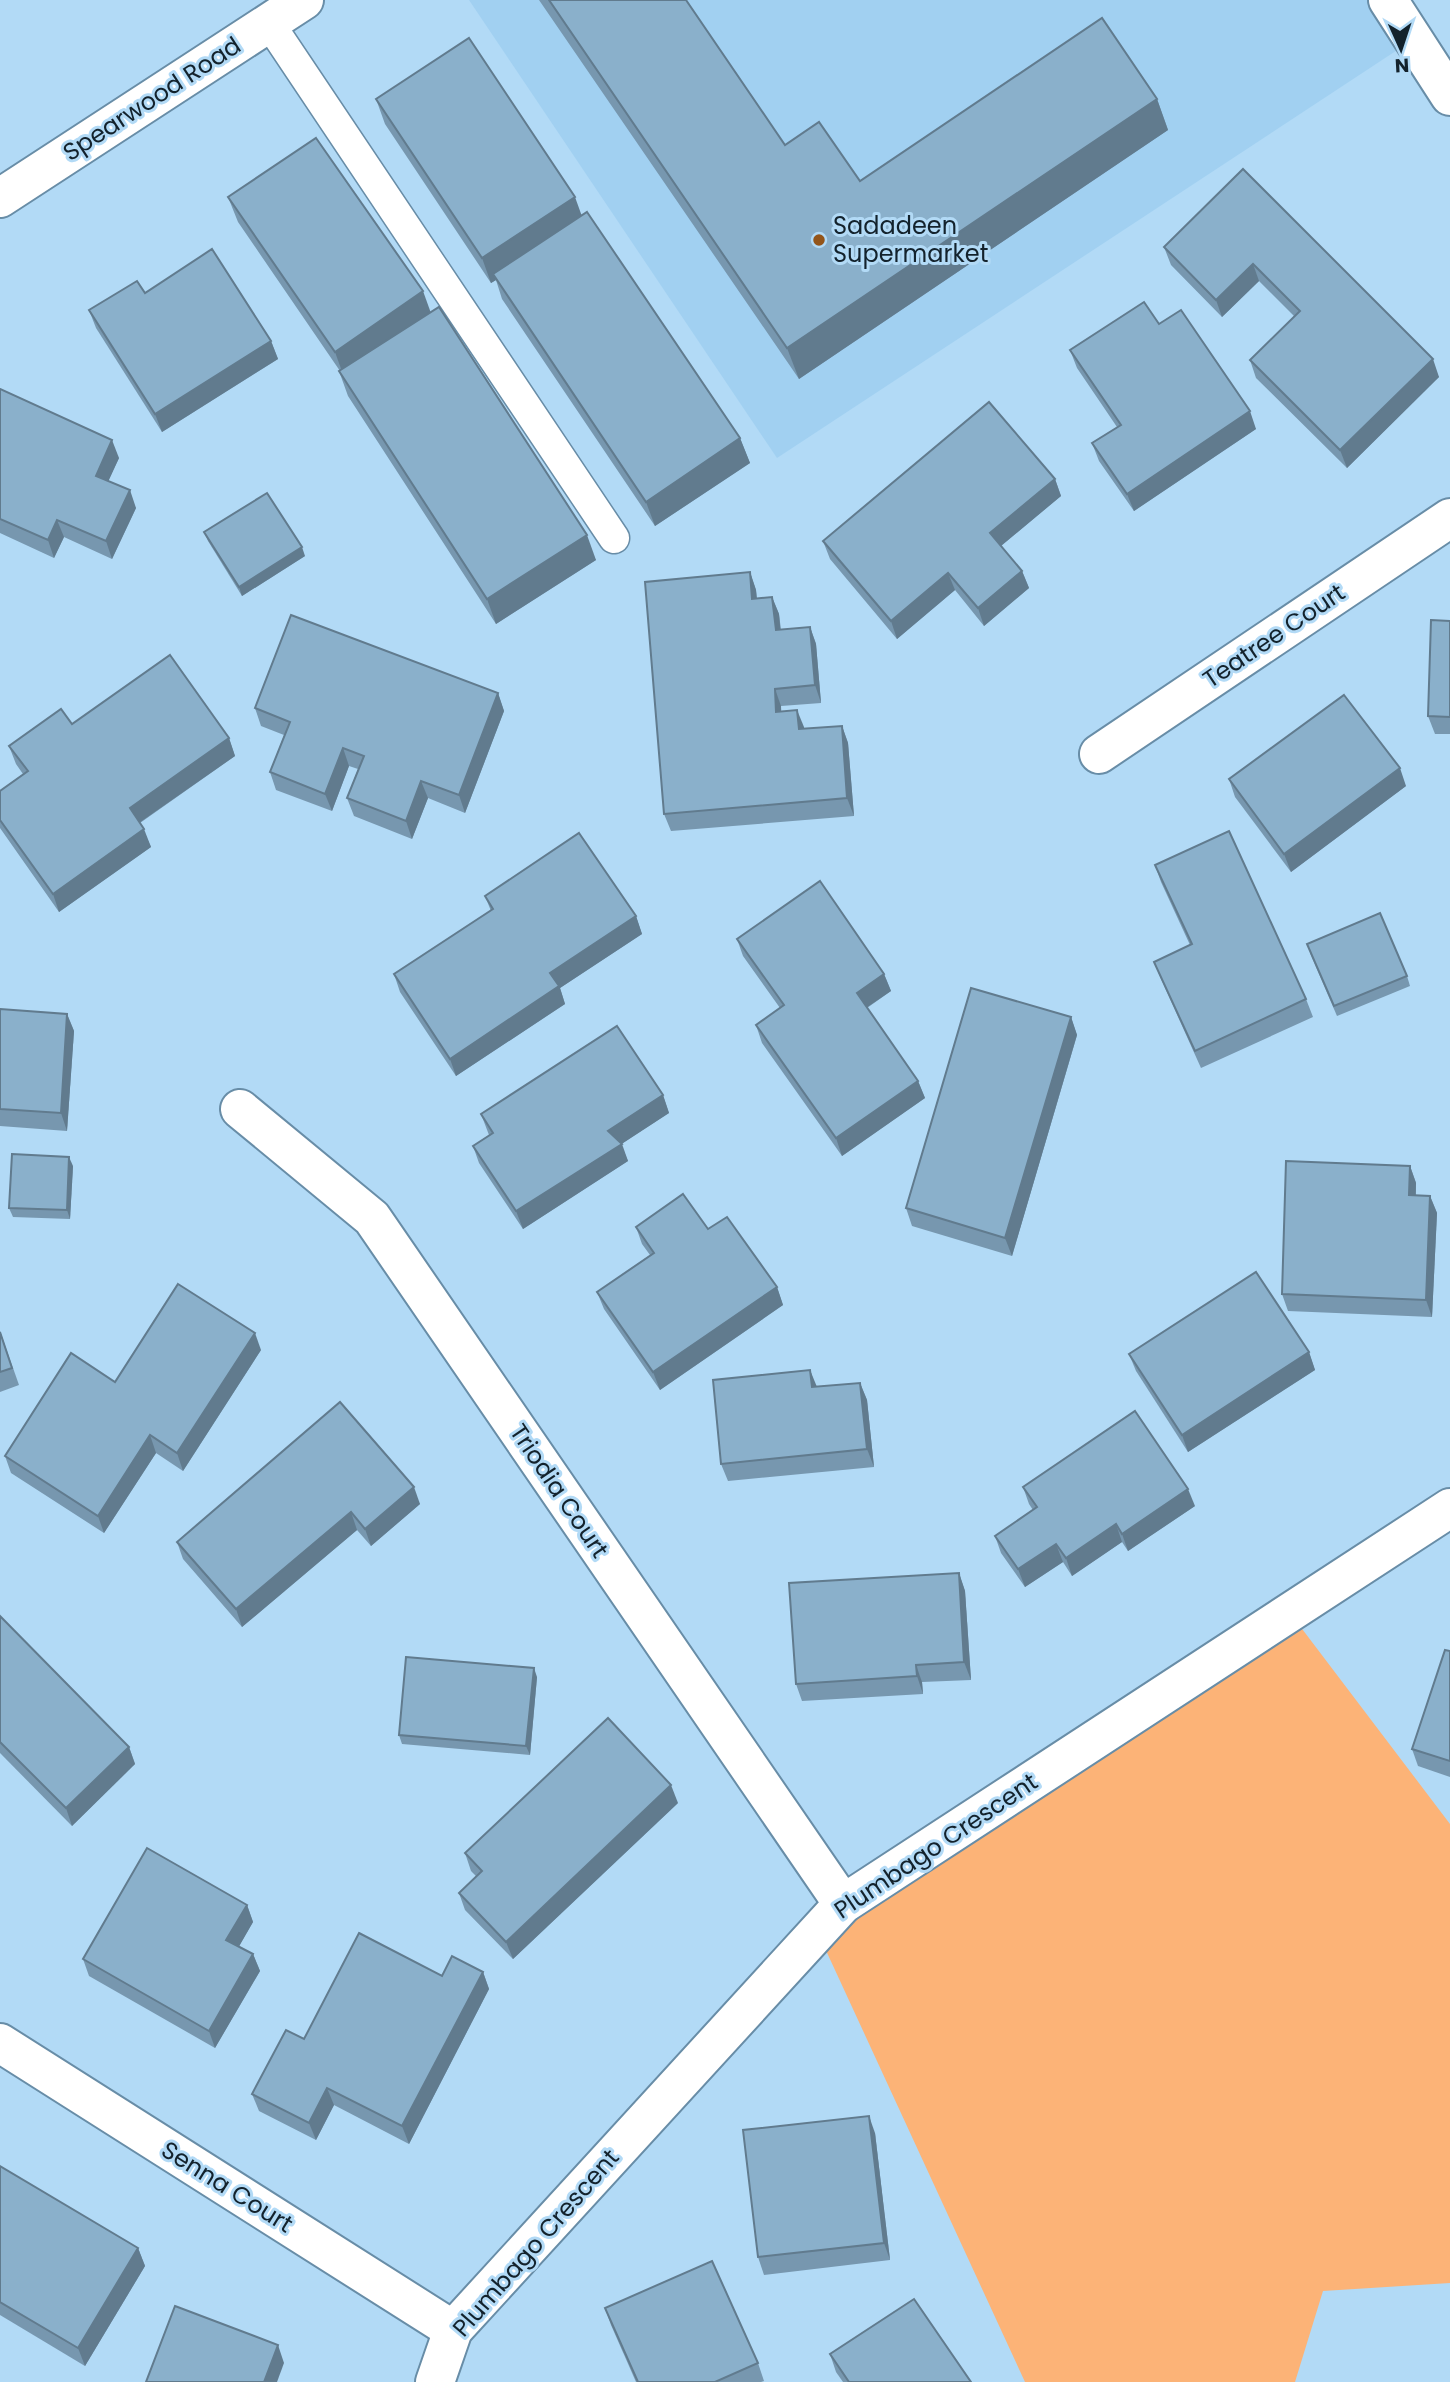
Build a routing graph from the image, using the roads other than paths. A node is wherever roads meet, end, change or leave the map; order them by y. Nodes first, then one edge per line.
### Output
1 (304, 0) edge
2 (1388, 0) edge
3 (269, 23) junction
4 (1450, 96) edge
5 (0, 198) edge
6 (1450, 518) edge
7 (614, 538) dead end
8 (1099, 754) dead end
9 (240, 1109) dead end
10 (1450, 1508) edge
11 (843, 1904) junction
12 (0, 2043) edge
13 (453, 2330) junction
14 (435, 2382) edge

1 - 3 street, Spearwood Road
2 - 4 street
3 - 5 street, Spearwood Road
3 - 7 lane
6 - 8 street, Teatree Court
9 - 11 street, Triodia Court
10 - 11 street, Plumbago Crescent
11 - 13 street, Plumbago Crescent
12 - 13 street, Senna Court
13 - 14 street, Plumbago Crescent

